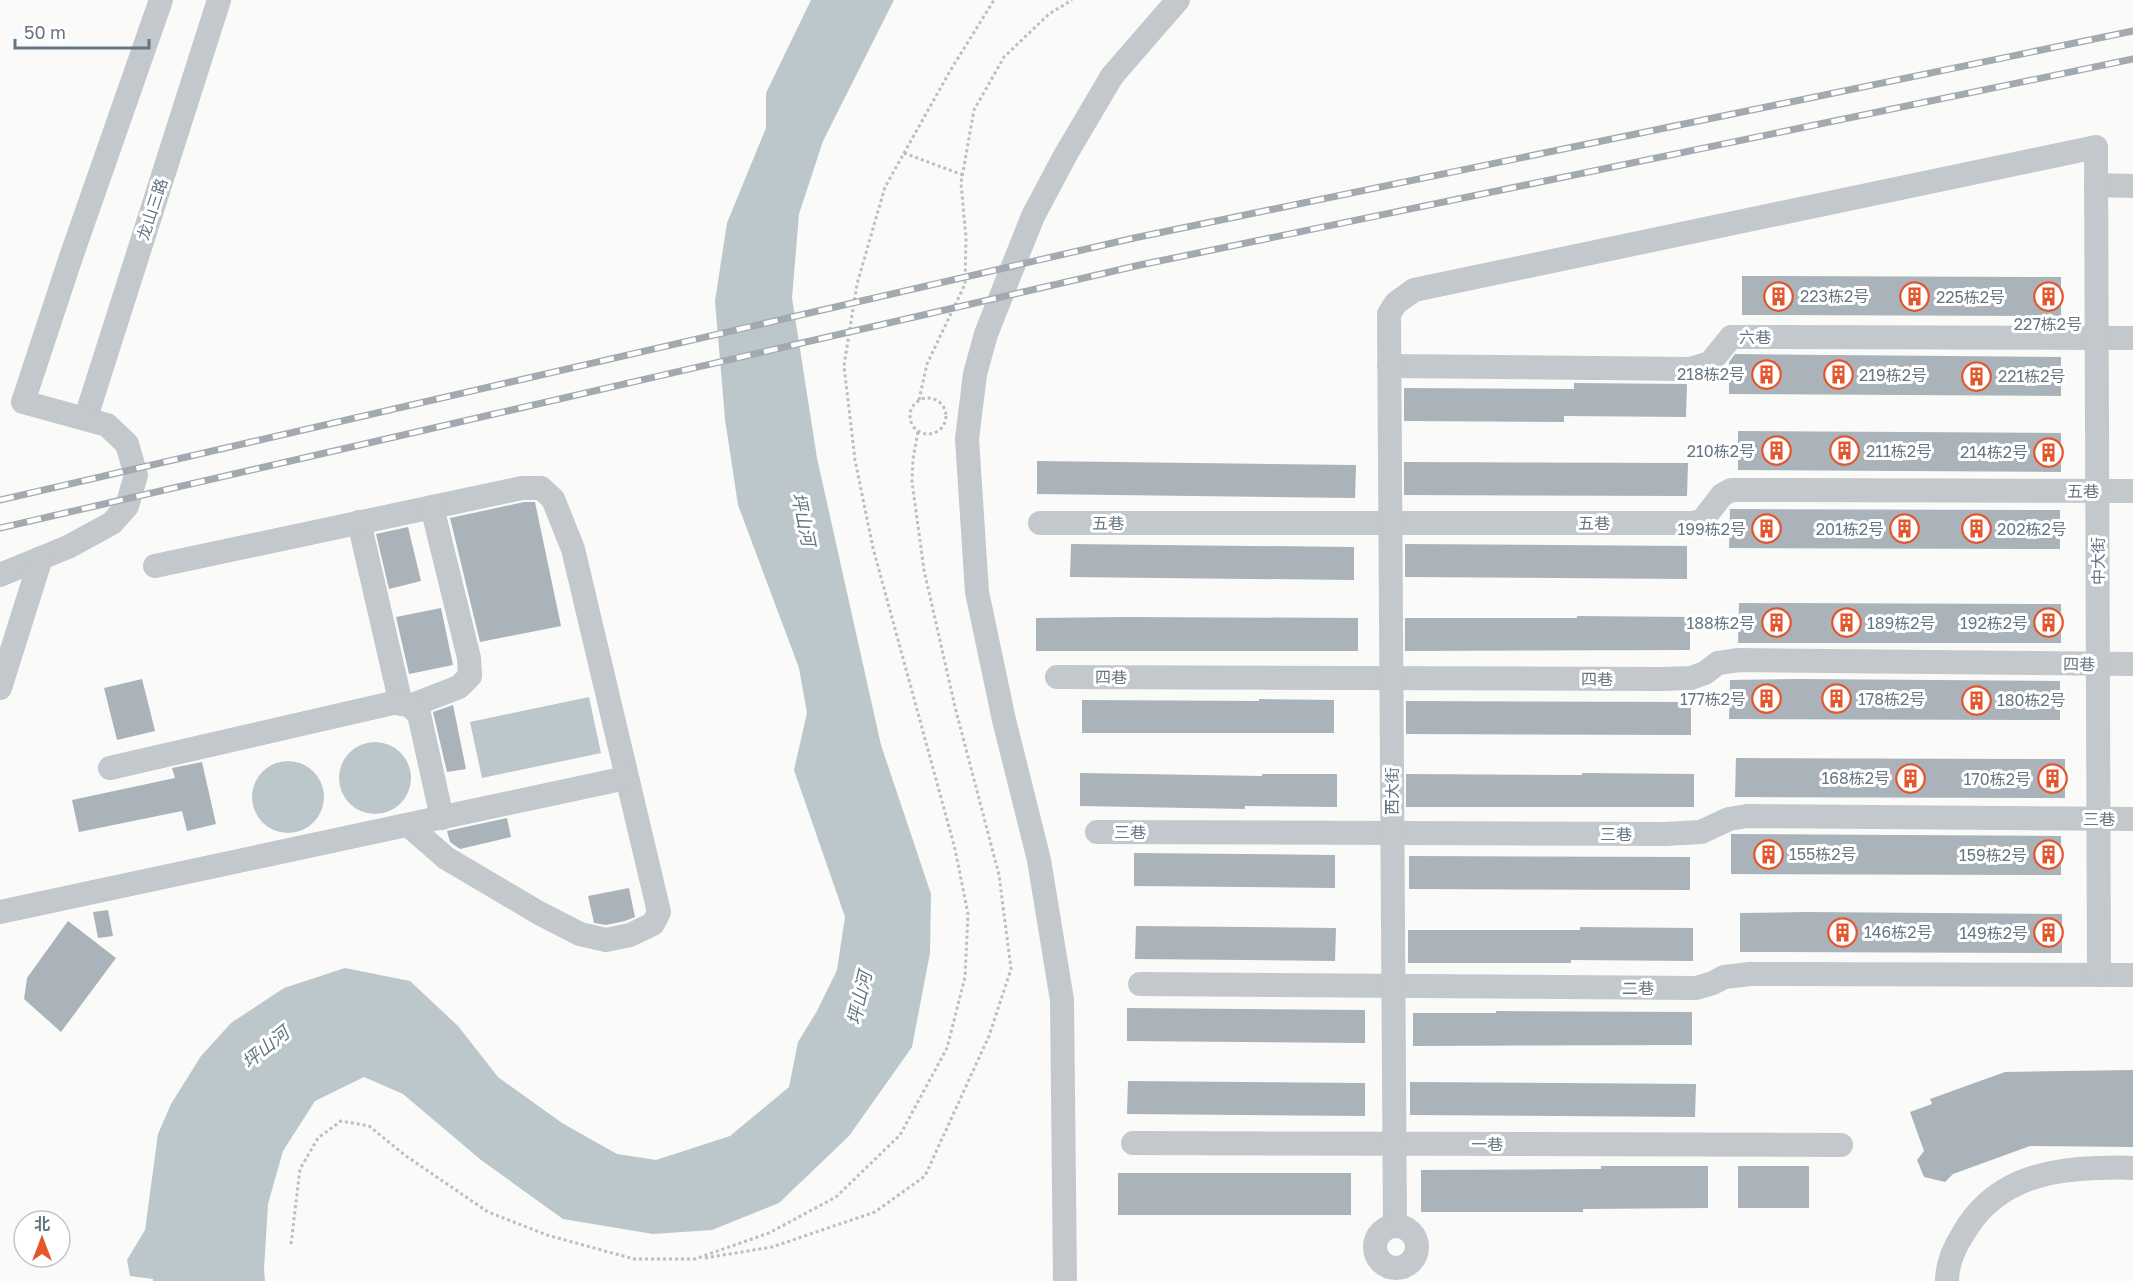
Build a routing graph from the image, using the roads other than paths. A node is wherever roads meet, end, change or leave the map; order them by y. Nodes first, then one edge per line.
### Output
1 (161, 0) edge
2 (219, 0) edge
3 (1178, 0) edge
4 (2096, 147) joint
5 (2096, 185) junction
6 (2133, 186) edge
7 (2097, 338) junction
8 (2133, 338) edge
9 (1389, 361) junction
10 (86, 417) junction
11 (2097, 491) junction
12 (2133, 491) edge
13 (432, 507) junction
14 (359, 522) junction
15 (1040, 523) dead end
16 (1390, 523) junction
17 (41, 558) junction
18 (155, 566) dead end
19 (0, 575) edge
20 (2098, 664) junction
21 (2133, 664) edge
22 (1057, 677) dead end
23 (1392, 678) junction
24 (0, 688) edge
25 (406, 705) junction
26 (111, 768) dead end
27 (626, 778) junction
28 (442, 818) junction
29 (2098, 819) junction
30 (2133, 819) edge
31 (408, 825) junction
32 (1097, 832) dead end
33 (1393, 833) junction
34 (0, 912) edge
35 (2099, 975) junction
36 (2133, 975) edge
37 (1140, 984) dead end
38 (1394, 986) junction
39 (1133, 1143) dead end
40 (1395, 1143) junction
41 (1841, 1145) dead end
42 (2133, 1168) edge
43 (1398, 1274) edge
44 (1065, 1281) edge
45 (1947, 1281) edge

1 - 10 street
2 - 10 street, 龙山三路
3 - 44 street
4 - 5 street, 中大街
4 - 9 street, 西大街
5 - 6 street
5 - 7 street, 中大街
7 - 8 street, 六巷
7 - 9 street, 六巷
7 - 11 street, 中大街
9 - 16 street, 西大街
10 - 17 street
11 - 12 street, 五巷
11 - 16 street, 五巷
11 - 20 street, 中大街
13 - 14 street
13 - 25 street
13 - 27 street
14 - 18 street
14 - 25 street
15 - 16 street, 五巷
16 - 23 street, 西大街
17 - 19 street
17 - 24 street
20 - 21 street, 四巷
20 - 23 street, 四巷
20 - 29 street, 中大街
22 - 23 street, 四巷
23 - 33 street, 西大街
25 - 26 street
25 - 28 street
27 - 28 street
27 - 31 street
28 - 31 street
29 - 30 street, 三巷
29 - 33 street, 三巷
29 - 35 street, 中大街
31 - 34 street
32 - 33 street, 三巷
33 - 38 street, 西大街
35 - 36 street, 二巷
35 - 38 street, 二巷
37 - 38 street, 二巷
38 - 40 street, 西大街
39 - 40 street, 一巷
40 - 41 street, 一巷
40 - 43 street, 西大街
42 - 45 street

